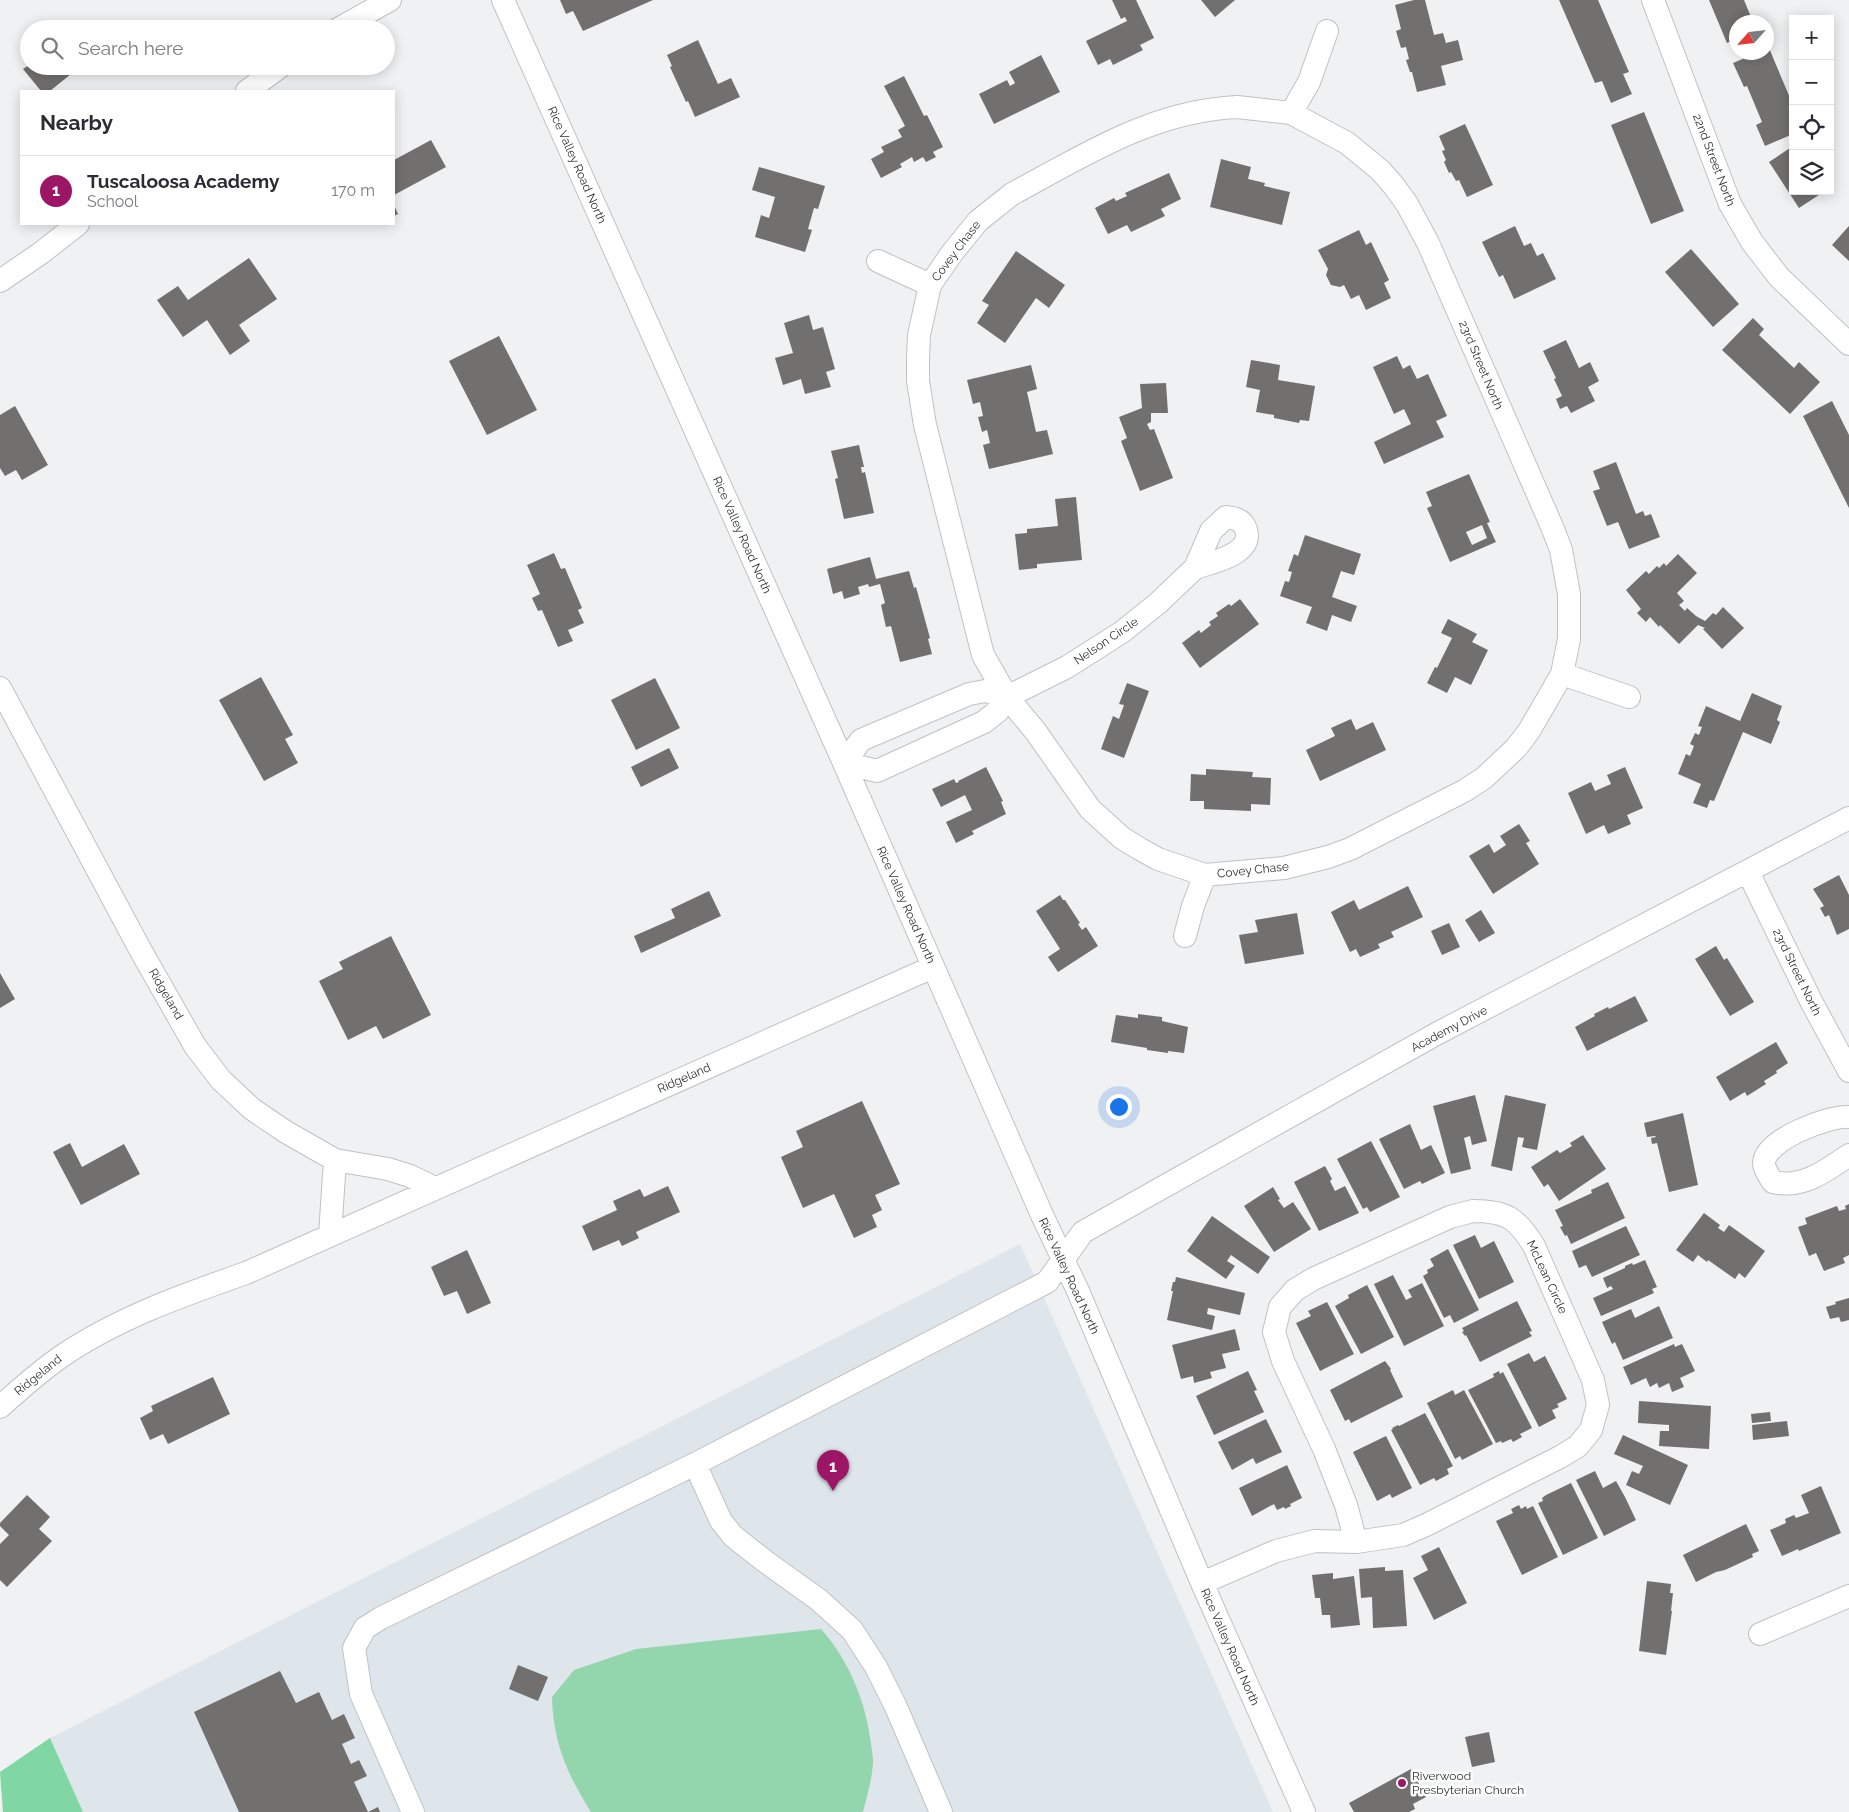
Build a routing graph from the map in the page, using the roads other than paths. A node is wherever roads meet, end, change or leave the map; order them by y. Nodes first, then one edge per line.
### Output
1 (390, 0) edge
2 (503, 0) edge
3 (1653, 0) edge
4 (354, 20) edge
5 (1327, 31) dead end
6 (269, 75) edge
7 (248, 90) edge
8 (1291, 113) junction
9 (77, 225) edge
10 (878, 261) dead end
11 (0, 281) edge
12 (930, 285) junction
13 (1849, 344) edge
14 (1194, 568) dead end
15 (1562, 674) junction
16 (0, 688) edge
17 (1007, 697) junction
18 (1629, 697) dead end
19 (844, 763) junction
20 (1849, 818) edge
21 (1748, 872) junction
22 (1205, 875) junction
23 (1185, 936) dead end
24 (933, 967) junction
25 (1849, 1071) edge
26 (1849, 1117) edge
27 (1849, 1155) edge
28 (334, 1160) junction
29 (435, 1188) junction
30 (330, 1235) junction
31 (1062, 1259) junction
32 (0, 1407) edge
33 (695, 1464) junction
34 (1356, 1542) junction
35 (1202, 1583) junction
36 (1849, 1596) edge
37 (1760, 1634) dead end
38 (413, 1812) edge
39 (941, 1812) edge
40 (1304, 1812) edge

1 - 4 street
2 - 19 street, Rice Valley Road North
3 - 13 street, 22nd Street North
5 - 8 street
6 - 7 street
8 - 12 street, Covey Chase
8 - 15 street, 23rd Street North
9 - 11 street
10 - 12 street
12 - 17 street, Covey Chase
14 - 17 street, Nelson Circle
15 - 18 street
15 - 22 street, Covey Chase
16 - 28 street, Ridgeland
17 - 19 street
17 - 19 street
17 - 22 street, Covey Chase
19 - 24 street, Rice Valley Road North
20 - 21 street, Academy Drive
21 - 25 street, 23rd Street North
21 - 31 street, Academy Drive
22 - 23 street
24 - 29 street, Ridgeland
24 - 31 street, Rice Valley Road North
26 - 27 street
28 - 29 street, Ridgeland
28 - 30 street
29 - 30 street, Ridgeland
30 - 32 street, Ridgeland
31 - 33 street, Academy Drive
31 - 35 street, Rice Valley Road North
33 - 38 street, Academy Drive
33 - 39 street
34 - 34 street, McLean Circle
34 - 35 street, McLean Circle
35 - 40 street, Rice Valley Road North
36 - 37 street

